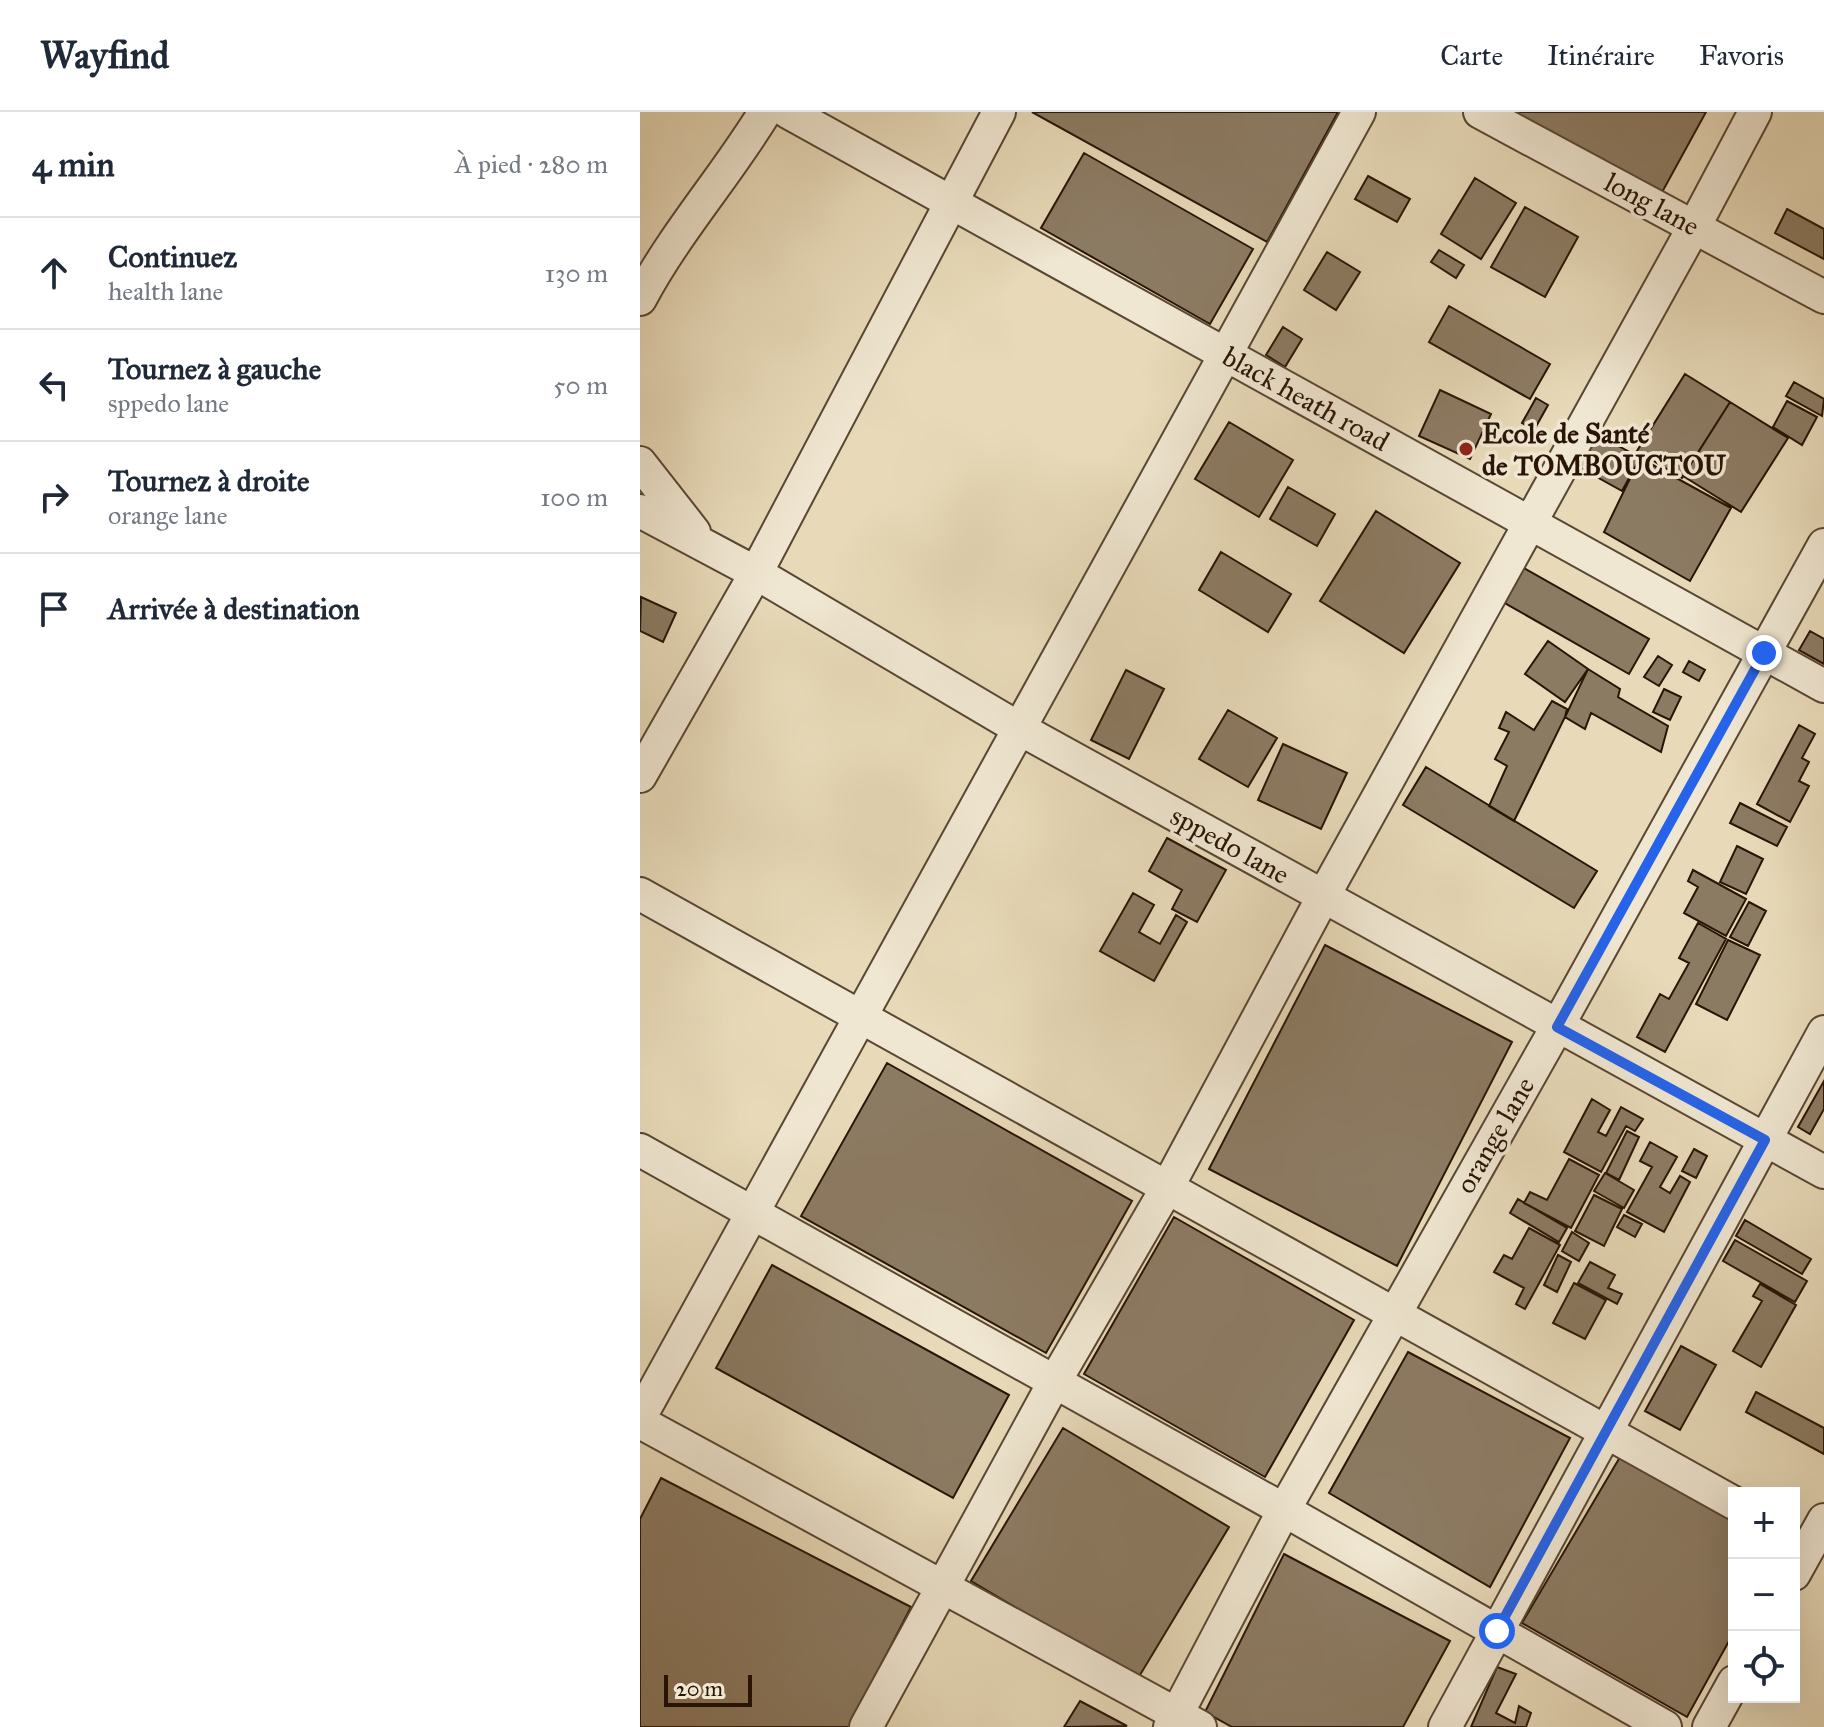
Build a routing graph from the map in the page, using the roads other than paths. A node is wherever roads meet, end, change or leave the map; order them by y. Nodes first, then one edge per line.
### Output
1 (765, 112) edge
2 (788, 112) edge
3 (999, 112) edge
4 (1359, 112) edge
5 (1480, 112) edge
6 (1755, 112) edge
7 (950, 202) junction
8 (1694, 227) junction
9 (1824, 297) edge
10 (640, 299) edge
11 (1225, 354) junction
12 (640, 463) edge
13 (640, 511) edge
14 (1530, 523) junction
15 (1824, 545) edge
16 (707, 546) junction
17 (756, 573) junction
18 (1764, 653) junction
19 (1824, 686) edge
20 (1020, 729) junction
21 (640, 776) edge
22 (640, 894) edge
23 (1323, 897) junction
24 (861, 1017) junction
25 (1557, 1027) junction
26 (1824, 1032) edge
27 (1765, 1140) junction
28 (640, 1150) edge
29 (1824, 1172) edge
30 (1167, 1188) junction
31 (753, 1213) junction
32 (1393, 1314) junction
33 (1055, 1381) junction
34 (640, 1420) edge
35 (1606, 1432) junction
36 (1728, 1500) edge
37 (1284, 1510) junction
38 (1813, 1539) edge
39 (1800, 1563) edge
40 (941, 1586) junction
41 (1497, 1631) junction
42 (1728, 1693) edge
43 (1182, 1723) edge
44 (866, 1727) edge
45 (1445, 1727) edge
46 (1665, 1727) edge
47 (1709, 1727) edge

1 - 10 street
2 - 7 street, black heath road
3 - 7 street
4 - 11 street
5 - 8 street, long lane
6 - 8 street
7 - 11 street, black heath road
7 - 17 street
8 - 9 street, long lane
8 - 14 street
11 - 14 street, black heath road
11 - 20 street
12 - 16 street
13 - 16 street, sppedo lane
14 - 18 street, black heath road
14 - 23 street
15 - 18 street, orange lane
16 - 17 street, sppedo lane
17 - 20 street, sppedo lane
17 - 21 street
18 - 19 street, black heath road
18 - 25 street, orange lane
20 - 23 street, sppedo lane
20 - 24 street
22 - 24 street
23 - 25 street, sppedo lane
23 - 30 street
24 - 30 street
24 - 31 street
25 - 27 street, sppedo lane
25 - 32 street, orange lane
26 - 27 street
27 - 29 street, sppedo lane
27 - 35 street
28 - 31 street
30 - 32 street
30 - 33 street
31 - 33 street
31 - 34 street
32 - 35 street
32 - 37 street, orange lane
33 - 37 street
33 - 40 street
34 - 40 street
35 - 36 street
35 - 41 street
37 - 41 street
37 - 43 street, orange lane
38 - 39 street
40 - 43 street
40 - 44 street
41 - 45 street
41 - 46 street
42 - 47 street

